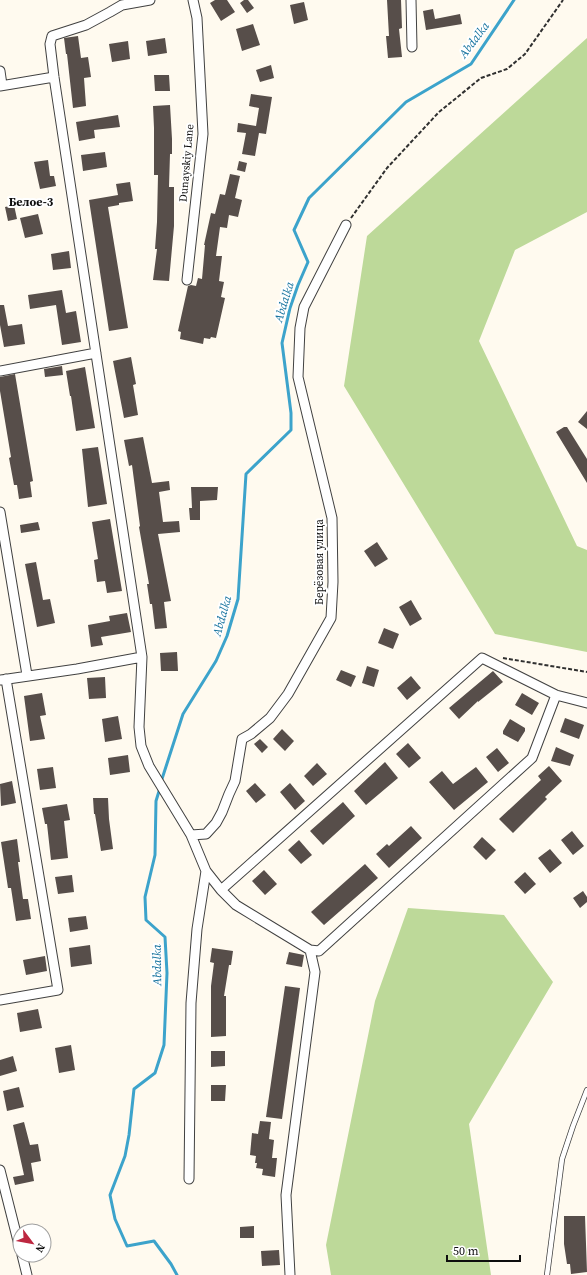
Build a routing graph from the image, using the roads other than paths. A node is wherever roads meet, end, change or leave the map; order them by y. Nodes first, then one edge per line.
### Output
1 (150, 0) edge
2 (193, 0) edge
3 (411, 0) edge
4 (412, 47) dead end
5 (0, 71) edge
6 (54, 77) junction
7 (1, 86) edge
8 (346, 225) road end
9 (187, 280) dead end
10 (96, 353) junction
11 (0, 371) edge
12 (0, 512) edge
13 (142, 657) junction
14 (27, 675) junction
15 (3, 679) edge
16 (556, 695) junction
17 (587, 703) edge
18 (191, 834) junction
19 (206, 871) junction
20 (221, 890) junction
21 (310, 950) junction
22 (0, 1000) edge
23 (587, 1090) edge
24 (0, 1170) edge
25 (188, 1179) dead end
26 (13, 1223) edge
27 (24, 1263) edge
28 (27, 1275) edge
29 (290, 1275) edge
30 (547, 1275) edge

1 - 6 street
2 - 9 street, Dunayskiy Lane
3 - 4 street
5 - 7 street
6 - 7 street
6 - 10 street
8 - 18 street, Берёзовая улица
10 - 11 street
10 - 13 street
12 - 14 street
13 - 14 street
13 - 18 street
14 - 15 street
15 - 22 street
16 - 17 street
16 - 20 street
16 - 21 street
18 - 19 street
19 - 20 street
19 - 25 street
20 - 21 street
21 - 29 street
23 - 30 lane
24 - 26 street
27 - 28 street

